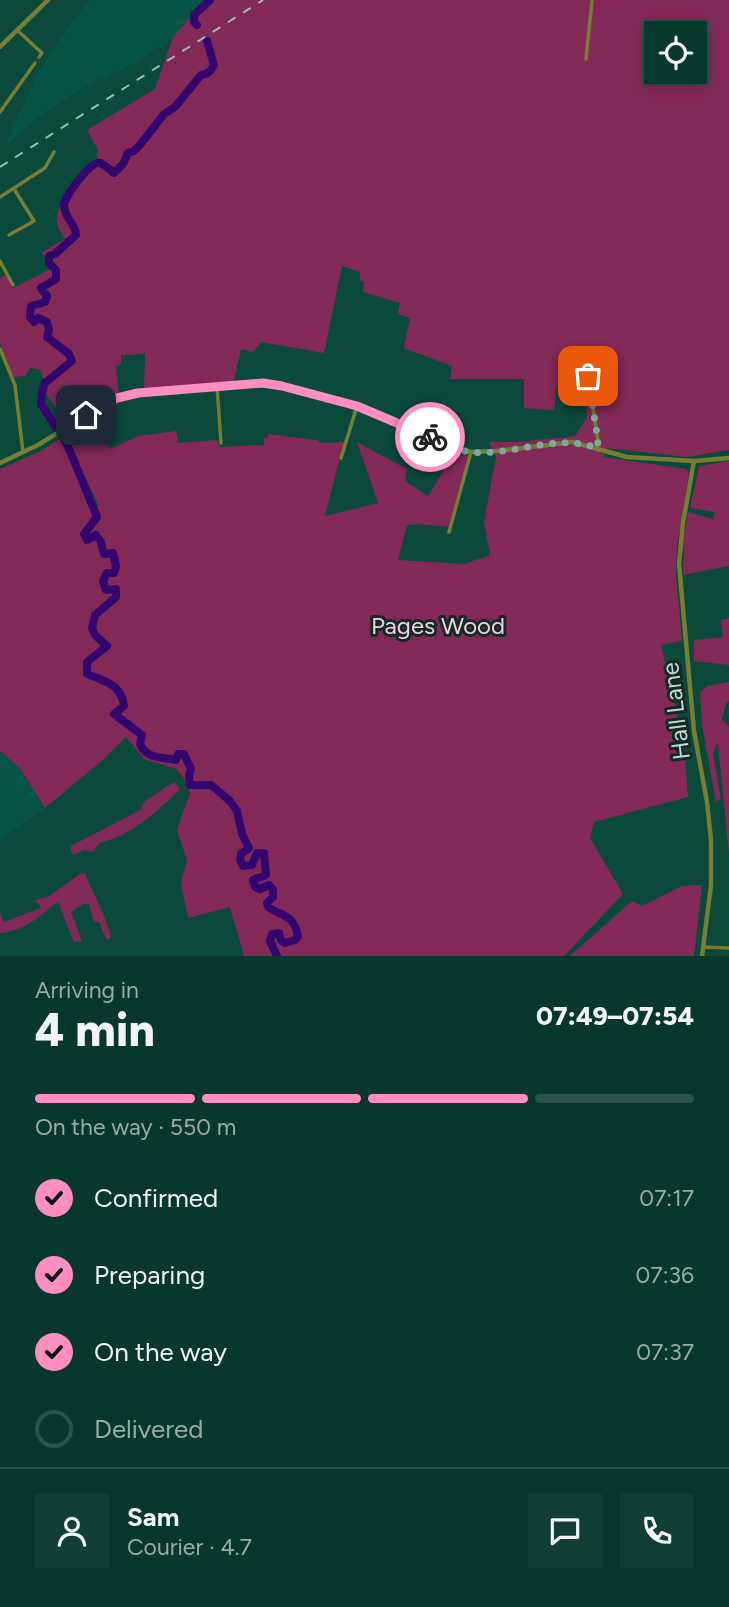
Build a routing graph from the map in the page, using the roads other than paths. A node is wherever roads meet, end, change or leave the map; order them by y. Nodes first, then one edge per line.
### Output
1 (48, 0) edge
2 (592, 0) edge
3 (17, 30) junction
4 (0, 47) edge
5 (39, 57) dead end
6 (586, 59) dead end
7 (35, 63) dead end
8 (0, 112) edge
9 (54, 152) dead end
10 (14, 189) junction
11 (0, 197) edge
12 (9, 235) dead end
13 (0, 261) edge
14 (13, 285) dead end
15 (0, 349) edge
16 (588, 376) dead end
17 (217, 386) junction
18 (357, 406) junction
19 (221, 443) dead end
20 (597, 448) junction
21 (471, 452) junction
22 (23, 453) junction
23 (341, 458) dead end
24 (729, 458) edge
25 (694, 461) junction
26 (0, 463) edge
27 (450, 532) dead end
28 (703, 947) junction
29 (729, 948) edge
30 (702, 956) edge

1 - 3 street
2 - 6 street
3 - 4 street
3 - 5 street
7 - 8 street
9 - 10 street
10 - 11 street
10 - 12 street
13 - 14 street
15 - 22 street
16 - 20 street
17 - 18 street
17 - 19 street
17 - 22 street
18 - 21 street
18 - 23 street
20 - 21 street
20 - 25 street
21 - 27 street
22 - 26 street
24 - 25 street
25 - 28 street, Hall Lane
28 - 29 street
28 - 30 street, Hall Lane

